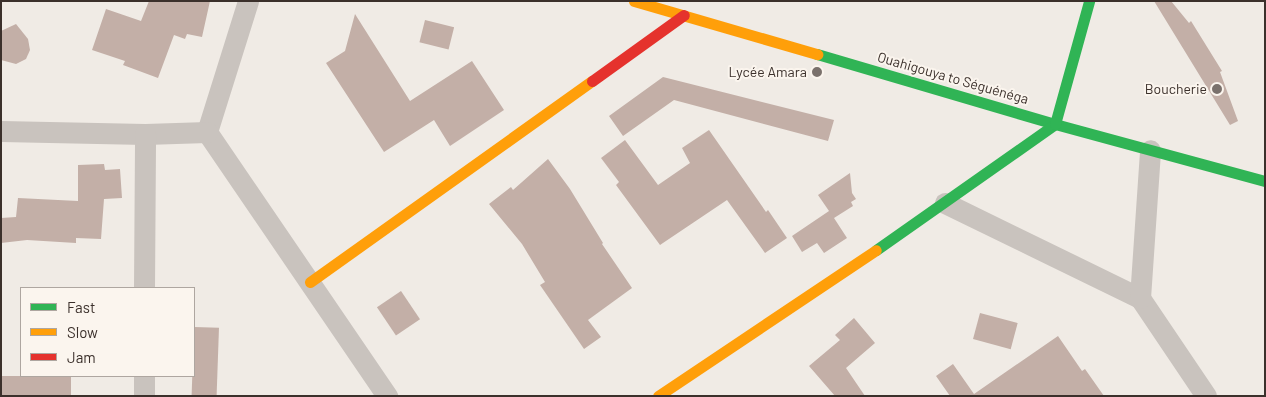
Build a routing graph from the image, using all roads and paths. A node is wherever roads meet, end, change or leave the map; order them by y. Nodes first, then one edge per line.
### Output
1 (248, 1) edge
2 (634, 1) edge
3 (1089, 1) edge
4 (684, 16) junction
5 (1056, 124) junction
6 (1, 131) edge
7 (207, 132) junction
8 (145, 134) junction
9 (1150, 150) junction
10 (1265, 181) edge
11 (945, 203) junction
12 (310, 282) junction
13 (144, 287) edge
14 (1140, 298) junction
15 (144, 377) edge
16 (144, 396) edge
17 (386, 396) edge
18 (658, 396) edge
19 (1206, 396) edge

1 - 7 street
2 - 4 street, Ouahigouya to Séguénéga
3 - 5 street
4 - 5 street, Ouahigouya to Séguénéga
4 - 12 street
5 - 9 street, Ouahigouya to Séguénéga
5 - 11 street
6 - 8 street
7 - 8 street
7 - 12 street
8 - 13 street
9 - 10 street, Ouahigouya to Séguénéga
9 - 14 street
11 - 14 street
11 - 18 street
12 - 17 street
14 - 19 street
15 - 16 street

